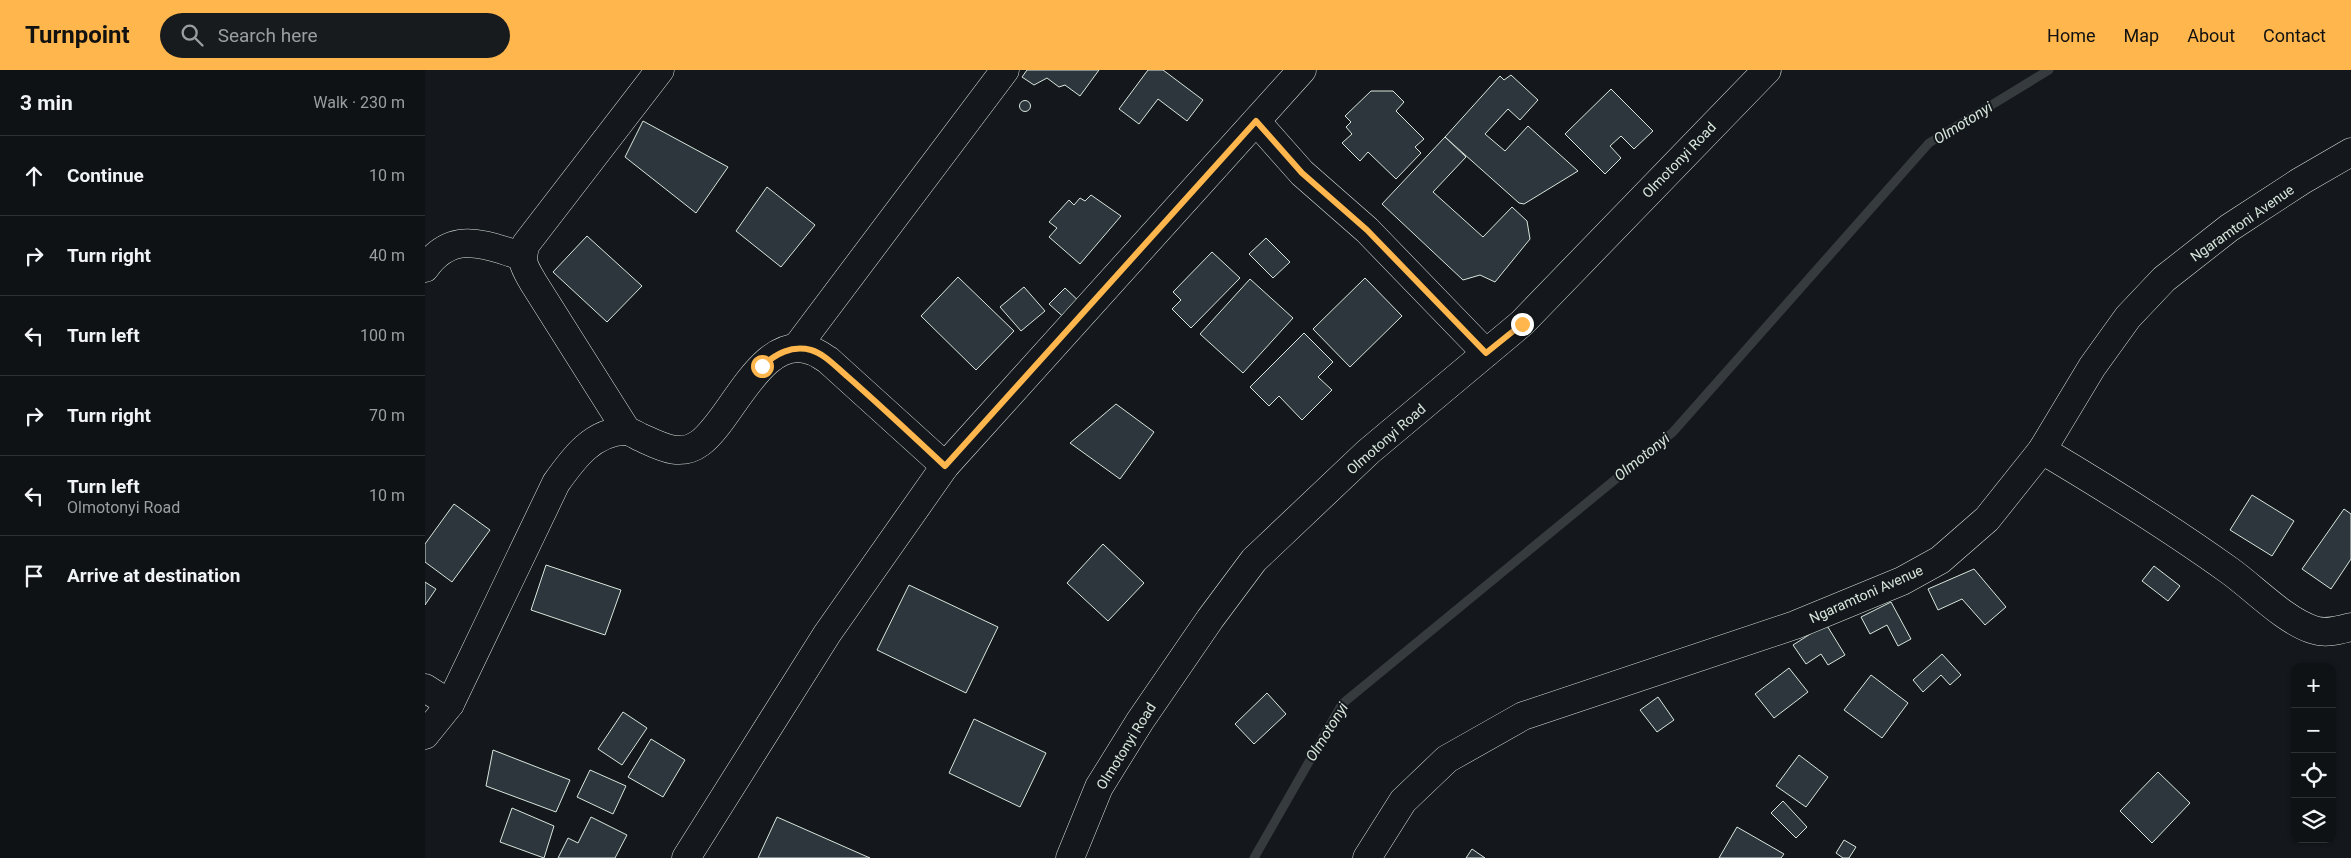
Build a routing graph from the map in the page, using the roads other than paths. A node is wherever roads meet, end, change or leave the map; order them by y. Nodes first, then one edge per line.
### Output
1 (660, 70) edge
2 (1005, 70) edge
3 (1302, 70) edge
4 (1767, 70) edge
5 (1256, 121) junction
6 (2351, 152) edge
7 (522, 256) junction
8 (425, 268) edge
9 (795, 348) junction
10 (1486, 353) junction
11 (627, 431) junction
12 (2042, 450) junction
13 (945, 466) junction
14 (2351, 627) edge
15 (425, 688) edge
16 (450, 704) junction
17 (425, 735) edge
18 (686, 858) edge
19 (1070, 858) edge
20 (1367, 858) edge

1 - 7 street
2 - 9 street
3 - 5 street
4 - 10 street, Olmotonyi Road
5 - 10 street
5 - 13 street
6 - 12 street, Ngaramtoni Avenue
7 - 8 street
7 - 11 street
9 - 11 street
9 - 13 street
10 - 19 street, Olmotonyi Road
11 - 16 street
12 - 14 street
12 - 20 street, Ngaramtoni Avenue
13 - 18 street
15 - 16 street
16 - 17 street

